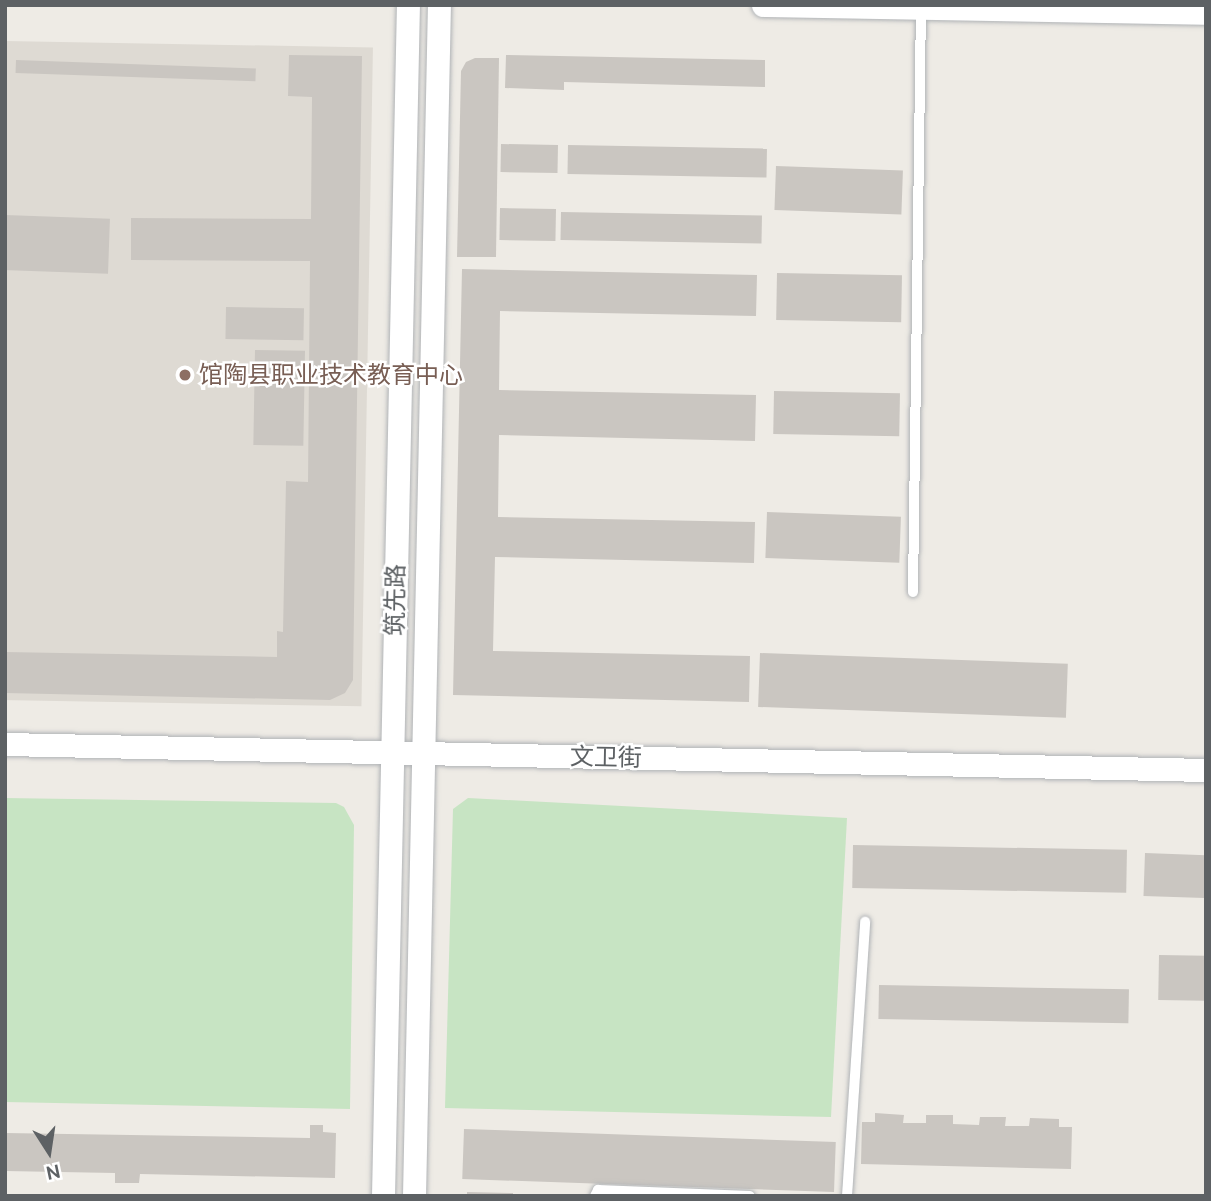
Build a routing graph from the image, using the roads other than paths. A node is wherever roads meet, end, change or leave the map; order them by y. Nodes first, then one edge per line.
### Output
1 (408, 5) edge
2 (439, 5) edge
3 (763, 5) edge
4 (921, 8) junction
5 (1206, 13) edge
6 (913, 592) dead end
7 (5, 744) edge
8 (392, 752) junction
9 (424, 753) junction
10 (1206, 770) edge
11 (865, 922) dead end
12 (383, 1196) edge
13 (414, 1196) edge
14 (595, 1196) edge
15 (750, 1196) edge
16 (848, 1196) edge

1 - 8 street, 筑先路
2 - 9 street, 筑先路
3 - 4 street
4 - 5 street
4 - 6 lane
7 - 8 street, 文卫街
8 - 9 street, 文卫街
8 - 12 street, 筑先路
9 - 10 street, 文卫街
9 - 13 street, 筑先路
11 - 16 lane
14 - 15 lane

